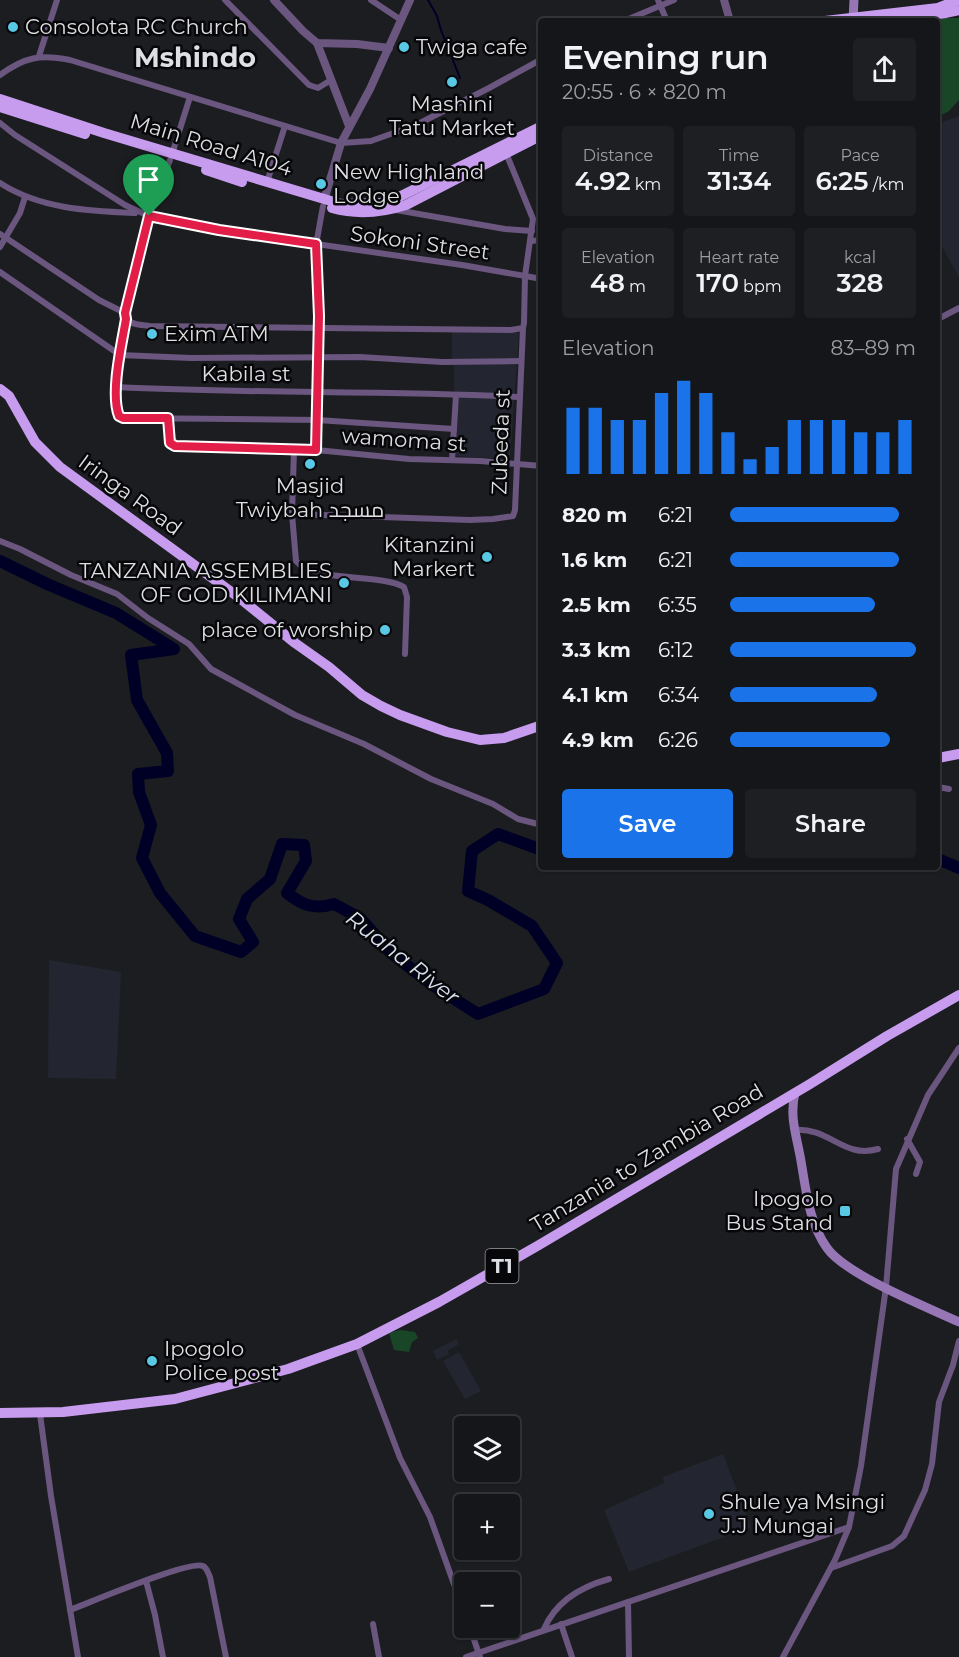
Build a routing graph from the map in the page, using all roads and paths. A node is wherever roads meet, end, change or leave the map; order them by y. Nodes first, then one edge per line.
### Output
1 (57, 0) edge
2 (225, 0) edge
3 (274, 0) edge
4 (371, 0) edge
5 (410, 0) edge
6 (674, 0) edge
7 (724, 0) edge
8 (854, 0) edge
9 (958, 0) edge
10 (659, 2) edge
11 (959, 10) edge
12 (630, 18) edge
13 (666, 18) edge
14 (729, 18) edge
15 (853, 18) edge
16 (861, 18) edge
17 (913, 18) edge
18 (401, 20) junction
19 (317, 43) junction
20 (388, 48) junction
21 (39, 56) junction
22 (538, 61) edge
23 (0, 75) edge
24 (331, 80) junction
25 (190, 97) junction
26 (0, 99) edge
27 (0, 107) edge
28 (0, 123) edge
29 (63, 123) junction
30 (285, 126) junction
31 (349, 126) junction
32 (538, 128) edge
33 (538, 137) edge
34 (341, 143) junction
35 (506, 153) junction
36 (171, 157) junction
37 (0, 183) edge
38 (267, 183) junction
39 (25, 197) junction
40 (324, 203) junction
41 (392, 205) junction
42 (138, 213) junction
43 (149, 216) junction
44 (538, 217) edge
45 (533, 219) junction
46 (532, 231) junction
47 (3, 236) edge
48 (538, 240) edge
49 (531, 241) junction
50 (316, 244) junction
51 (0, 247) edge
52 (0, 272) edge
53 (525, 276) junction
54 (538, 278) edge
55 (959, 308) edge
56 (126, 316) junction
57 (940, 318) edge
58 (319, 327) junction
59 (523, 328) junction
60 (120, 355) junction
61 (318, 358) junction
62 (520, 361) junction
63 (117, 387) junction
64 (0, 389) edge
65 (318, 391) junction
66 (456, 395) junction
67 (518, 397) junction
68 (168, 418) junction
69 (317, 420) junction
70 (454, 429) junction
71 (294, 450) junction
72 (316, 450) junction
73 (452, 460) junction
74 (517, 463) junction
75 (538, 466) edge
76 (292, 514) junction
77 (0, 541) edge
78 (405, 654) dead end
79 (538, 726) edge
80 (959, 754) edge
81 (940, 758) edge
82 (940, 788) edge
83 (949, 789) dead end
84 (538, 824) edge
85 (959, 995) edge
86 (959, 1048) edge
87 (795, 1093) junction
88 (794, 1130) junction
89 (908, 1139) junction
90 (878, 1149) dead end
91 (915, 1174) dead end
92 (886, 1287) junction
93 (959, 1322) edge
94 (959, 1341) edge
95 (357, 1344) junction
96 (956, 1367) edge
97 (0, 1413) edge
98 (40, 1414) junction
99 (849, 1527) junction
100 (831, 1568) junction
101 (609, 1579) dead end
102 (146, 1581) junction
103 (454, 1584) edge
104 (628, 1602) junction
105 (70, 1610) junction
106 (373, 1624) dead end
107 (561, 1624) junction
108 (544, 1629) junction
109 (473, 1638) edge
110 (479, 1655) edge
111 (78, 1657) edge
112 (163, 1657) edge
113 (226, 1657) edge
114 (379, 1657) edge
115 (466, 1657) edge
116 (572, 1657) edge
117 (629, 1657) edge
118 (783, 1657) edge

1 - 21 street
2 - 24 street
3 - 19 street
4 - 18 street
5 - 18 street
6 - 10 street
7 - 14 street
8 - 15 main road
9 - 16 highway
10 - 12 street
10 - 13 street
11 - 17 highway
18 - 20 street
19 - 20 street
19 - 24 street
20 - 31 street
21 - 23 street
21 - 25 street
22 - 34 street
24 - 31 street
25 - 30 street
25 - 36 street
26 - 29 highway, Main Road A104
27 - 29 highway
28 - 42 street, Sokoni Street
29 - 36 highway, Main Road A104
30 - 34 street
30 - 38 street
31 - 34 street
32 - 41 highway, Main Road A104
33 - 35 highway
34 - 40 street
35 - 41 highway
35 - 45 street
36 - 38 highway, Main Road A104
36 - 40 highway
36 - 43 street
37 - 39 street
38 - 40 highway, Main Road A104
39 - 42 street
39 - 47 street
40 - 41 highway, Main Road A104
40 - 50 street
41 - 46 street
42 - 43 street, Sokoni Street
43 - 50 street, Sokoni Street
43 - 56 street
44 - 45 street
45 - 46 street, Zubeda st
46 - 49 street, Zubeda st
47 - 51 street
47 - 56 street
48 - 49 street
49 - 53 street, Zubeda st
50 - 53 street, Sokoni Street
50 - 58 street
52 - 60 street
53 - 54 street, Sokoni Street
53 - 59 street, Zubeda st
55 - 57 street
56 - 58 street
56 - 60 street
58 - 59 street
58 - 61 street
59 - 62 street, Zubeda st
60 - 61 street
60 - 63 street
61 - 62 street
61 - 65 street
62 - 67 street, Zubeda st
63 - 65 street, Kabila st
63 - 68 street
64 - 79 highway, Iringa Road
65 - 66 street, Kabila st
65 - 69 street
66 - 67 street, Kabila st
66 - 70 street
67 - 74 street, Zubeda st
68 - 69 street
68 - 71 street, wamoma st
69 - 70 street
69 - 72 street
70 - 73 street
71 - 72 street, wamoma st
71 - 76 street
72 - 73 street, wamoma st
73 - 74 street, wamoma st
74 - 75 street, wamoma st
74 - 76 street, Zubeda st
76 - 78 street
77 - 84 street
80 - 81 highway
82 - 83 street
85 - 87 highway, Tanzania to Zambia Road / T1
86 - 89 street
87 - 88 main road
87 - 95 highway, Tanzania to Zambia Road / T1
88 - 90 street
88 - 92 main road
89 - 91 street
89 - 92 street
92 - 93 main road
92 - 99 street
94 - 96 street
95 - 98 highway, Tanzania to Zambia Road / T1
95 - 103 street
96 - 100 street
97 - 98 highway, Tanzania to Zambia Road / T1
98 - 105 street
99 - 100 street
99 - 104 street
100 - 118 street
101 - 108 street
102 - 105 street
102 - 112 street
102 - 113 street
104 - 107 street
104 - 117 street
105 - 111 street
106 - 114 street
107 - 108 street
107 - 116 street
108 - 110 street
109 - 110 street
110 - 115 street

